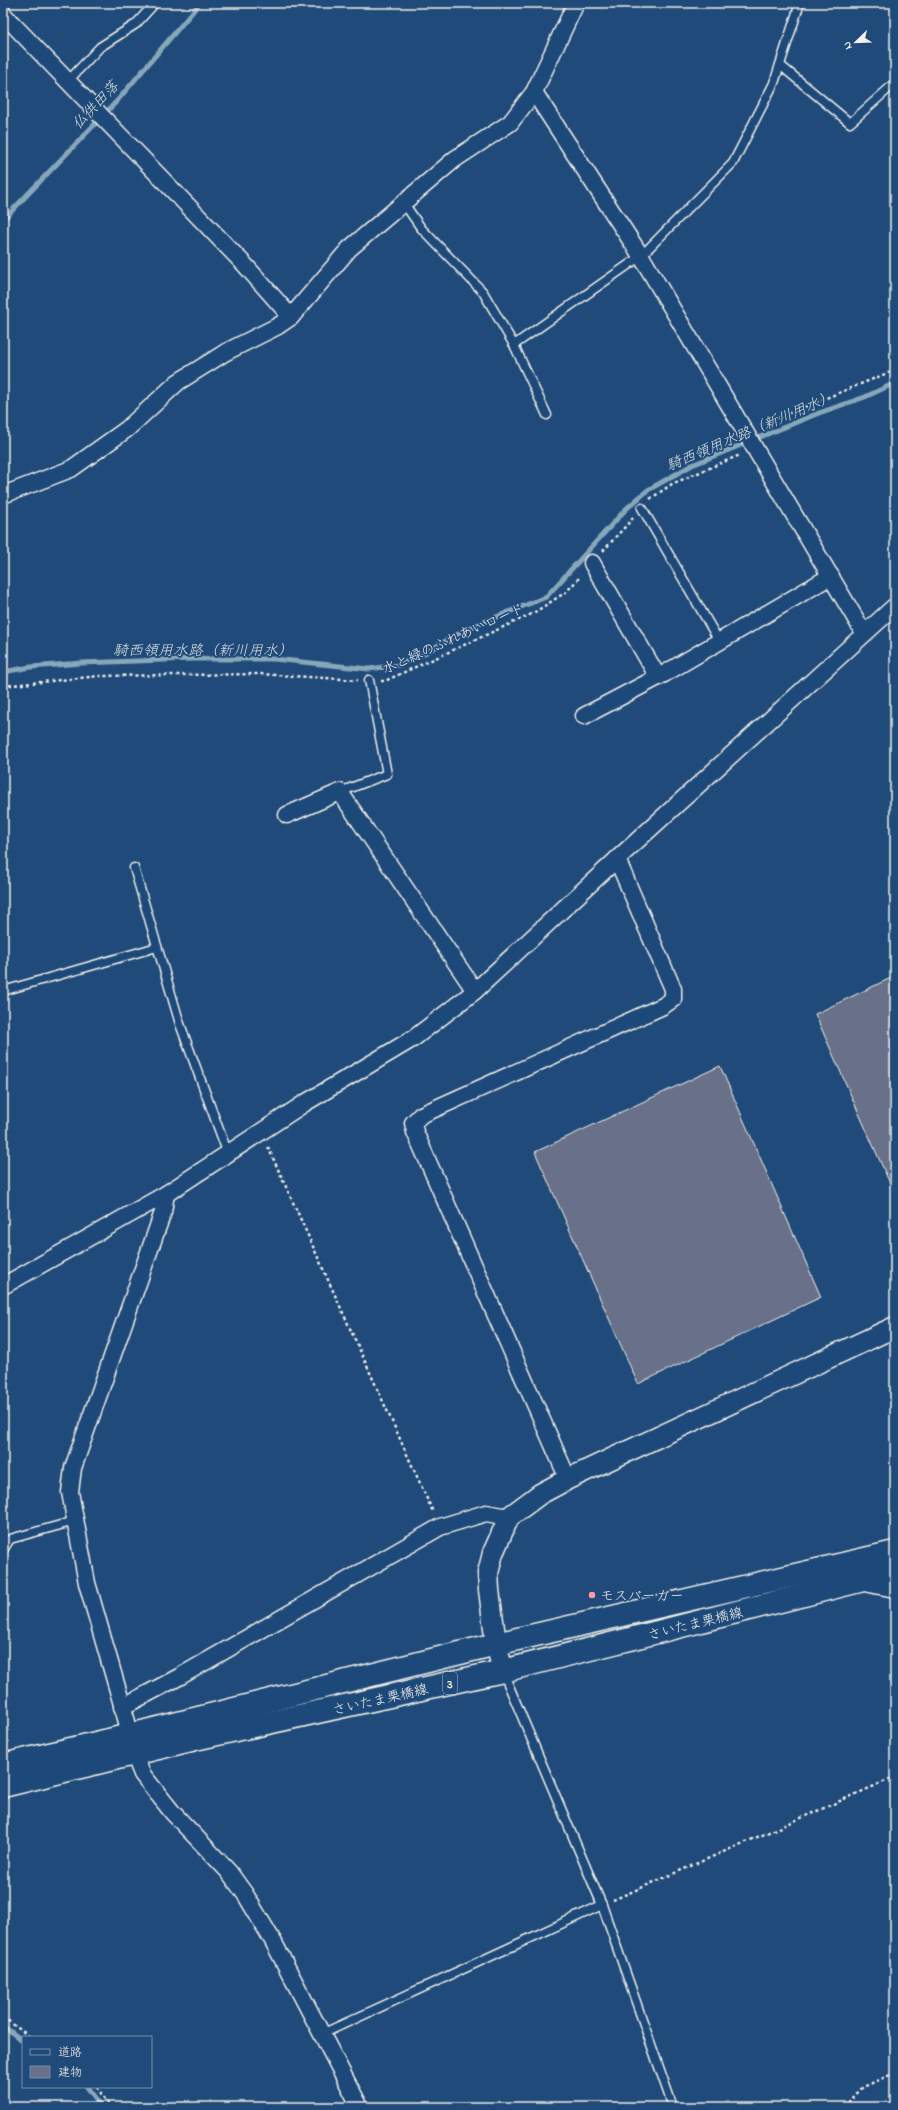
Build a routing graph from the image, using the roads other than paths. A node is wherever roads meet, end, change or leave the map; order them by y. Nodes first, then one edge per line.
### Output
1 (155, 3) edge
2 (576, 3) edge
3 (800, 3) edge
4 (3, 14) edge
5 (780, 65) junction
6 (68, 82) junction
7 (895, 83) edge
8 (534, 92) junction
9 (403, 202) junction
10 (641, 256) junction
11 (291, 317) junction
12 (514, 345) junction
13 (547, 415) dead end
14 (3, 495) edge
15 (642, 508) road end
16 (592, 563) road end
17 (831, 576) junction
18 (895, 606) edge
19 (864, 633) junction
20 (719, 642) junction
21 (658, 677) junction
22 (369, 680) road end
23 (584, 716) dead end
24 (340, 792) junction
25 (287, 815) dead end
26 (617, 859) junction
27 (134, 868) dead end
28 (157, 947) junction
29 (3, 991) edge
30 (475, 992) junction
31 (228, 1154) junction
32 (166, 1194) junction
33 (3, 1286) edge
34 (895, 1327) edge
35 (568, 1479) junction
36 (509, 1518) junction
37 (75, 1520) junction
38 (3, 1550) edge
39 (895, 1552) edge
40 (895, 1572) edge
41 (865, 1580) junction
42 (895, 1586) edge
43 (496, 1644) junction
44 (503, 1671) junction
45 (122, 1707) junction
46 (132, 1745) junction
47 (4, 1764) edge
48 (3, 1786) edge
49 (602, 1905) junction
50 (322, 2034) junction
51 (360, 2107) edge
52 (673, 2107) edge

1 - 6 lane
2 - 8 street
3 - 5 lane
4 - 6 street
5 - 7 lane
5 - 10 lane
6 - 11 street
8 - 9 street
8 - 10 street
9 - 11 street
9 - 12 lane
10 - 12 lane
10 - 17 street
11 - 14 street
12 - 13 lane
15 - 20 lane
16 - 21 street
17 - 19 street
17 - 20 street
18 - 19 street
19 - 26 street
20 - 21 street
21 - 23 street
22 - 24 lane
24 - 25 street
24 - 30 street
26 - 30 street
26 - 35 street
27 - 28 lane
28 - 29 lane
28 - 31 lane
30 - 31 street
31 - 32 street
32 - 33 street
32 - 37 street
34 - 35 street
35 - 36 street
36 - 43 street
36 - 45 street
37 - 38 lane
37 - 45 street
39 - 43 main road, さいたま栗橋線 / 3
40 - 41 main road, さいたま栗橋線 / 3
41 - 42 main road
41 - 44 main road, さいたま栗橋線 / 3
43 - 44 street
43 - 46 main road, さいたま栗橋線 / 3
44 - 46 main road, さいたま栗橋線 / 3
44 - 49 lane
45 - 46 street
46 - 47 main road, さいたま栗橋線 / 3
46 - 48 main road, さいたま栗橋線 / 3
46 - 50 street
49 - 50 lane
49 - 52 lane
50 - 51 street

